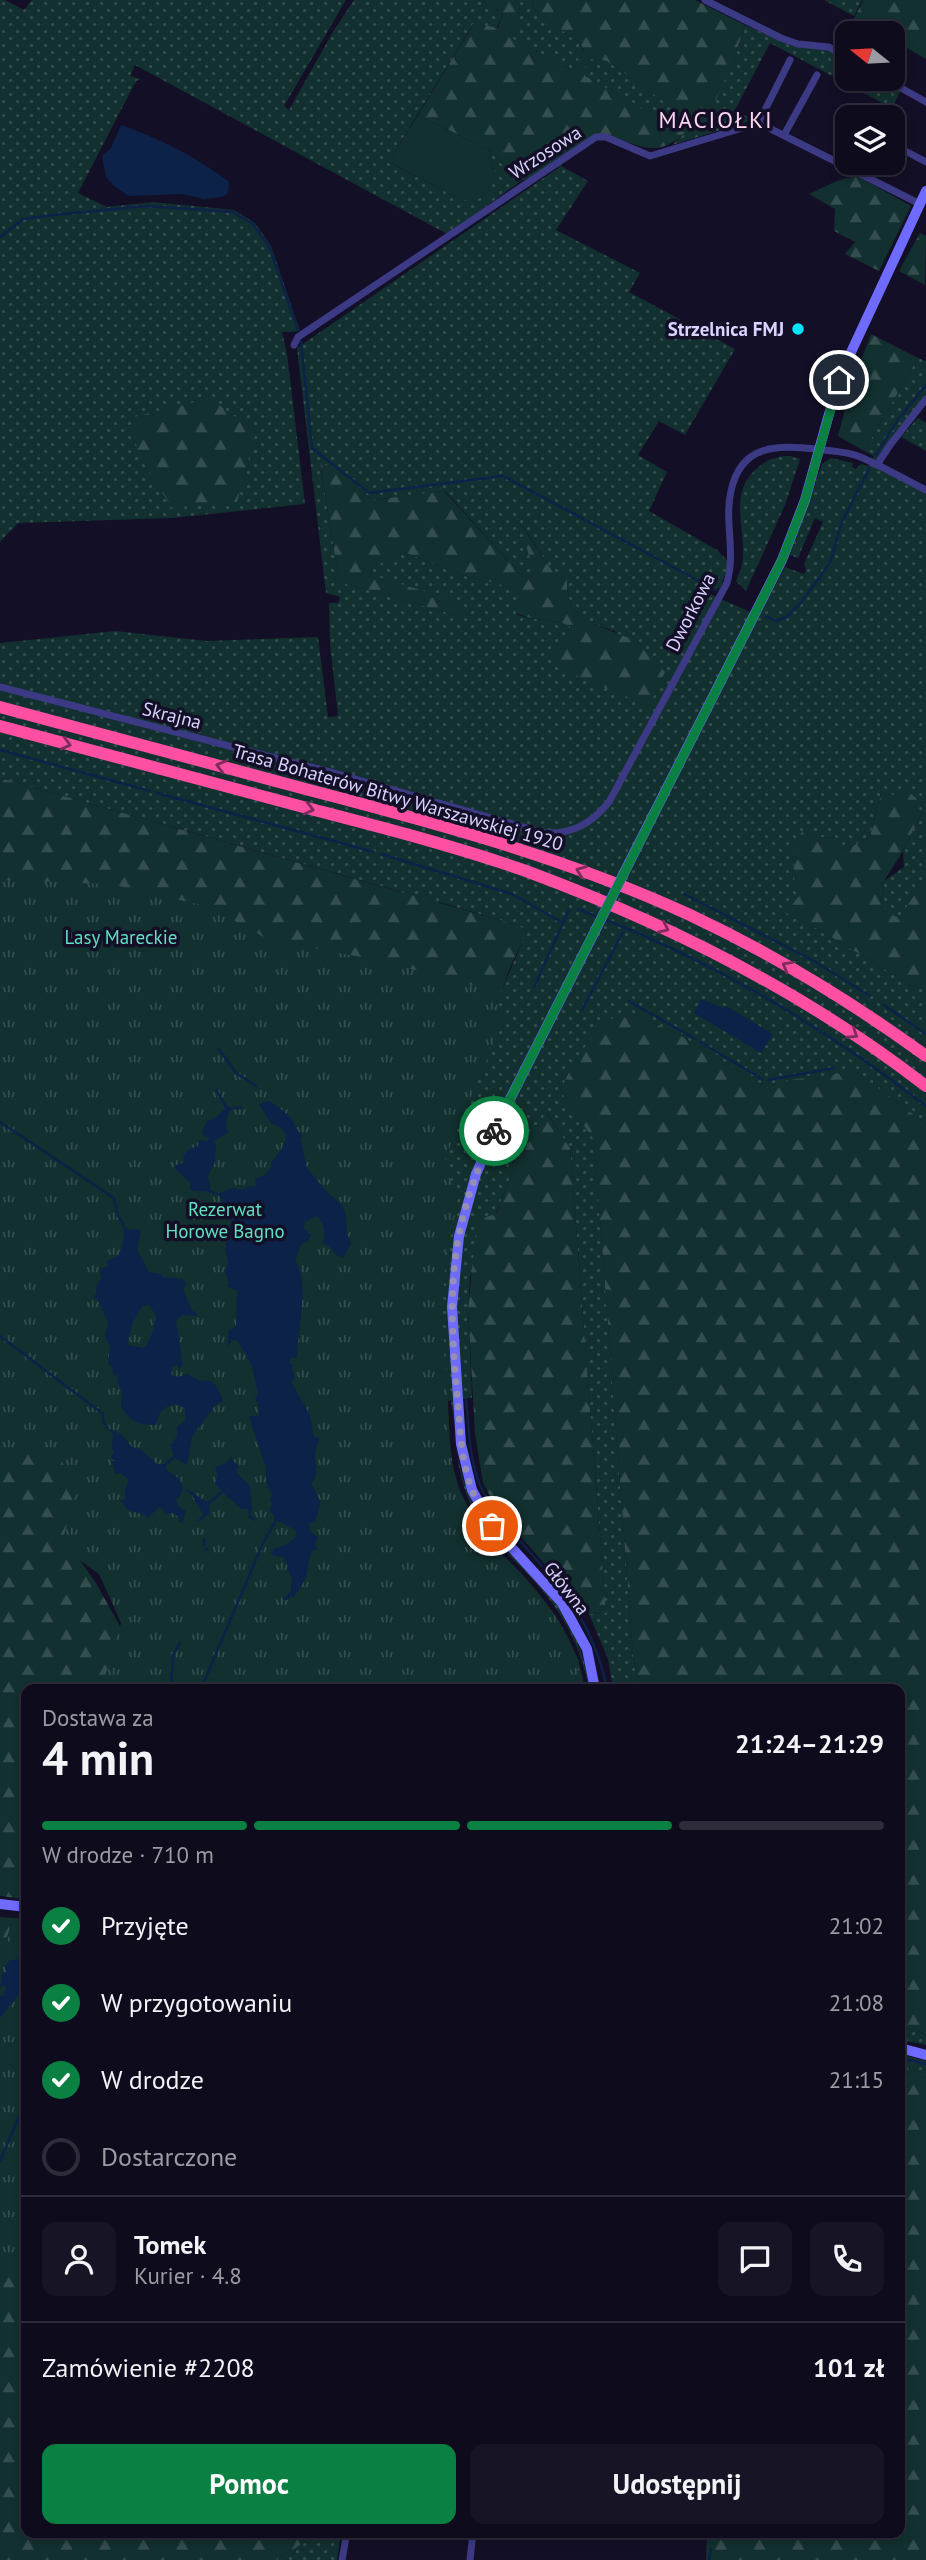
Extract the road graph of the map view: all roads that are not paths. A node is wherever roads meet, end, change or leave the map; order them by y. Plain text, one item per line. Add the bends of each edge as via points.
1 (705, 0) edge
2 (835, 51) edge
3 (790, 60) dead end
4 (817, 75) dead end
5 (905, 90) edge
6 (926, 102) edge
7 (757, 126) junction
8 (784, 135) junction
9 (905, 151) edge
10 (926, 162) edge
11 (926, 191) edge
12 (920, 204) junction
13 (294, 345) dead end
14 (926, 399) edge
15 (819, 450) junction
16 (877, 465) junction
17 (926, 490) edge
18 (0, 687) edge
19 (0, 707) edge
20 (0, 726) edge
21 (578, 828) joint
22 (926, 1056) edge
23 (926, 1086) edge
24 (594, 1684) edge
25 (0, 1904) edge
26 (21, 1906) edge
27 (905, 2048) edge
28 (926, 2053) edge
29 (346, 2538) edge
30 (472, 2538) edge
31 (342, 2560) edge
32 (470, 2560) edge

1 - 2 street via 781,38
3 - 7 street
4 - 8 street
5 - 6 street
7 - 8 street
7 - 13 street, Wrzosowa via 650,156 596,137 298,337
8 - 12 street
9 - 10 street
11 - 12 street
12 - 15 street via 852,348
14 - 16 street
15 - 16 street, Dworkowa
15 - 21 street, Dworkowa via 770,448 739,471 729,504 732,567 727,583 609,802
15 - 24 street, Główna, bridge via 782,560 505,1109 476,1174 459,1236 452,1307 461,1444 472,1490 492,1526 562,1604 587,1649
16 - 17 street, Dworkowa
18 - 21 street, Skrajna via 334,773 544,833
22 -> 19 highway, Trasa Bohaterów Bitwy Warszawskiej 1920 via 846,1000 764,953 691,915 551,860
20 -> 23 highway, Trasa Bohaterów Bitwy Warszawskiej 1920 via 361,822 524,871 640,917 753,973 832,1020
25 - 26 street
27 - 28 street
29 - 31 street
30 - 32 street

